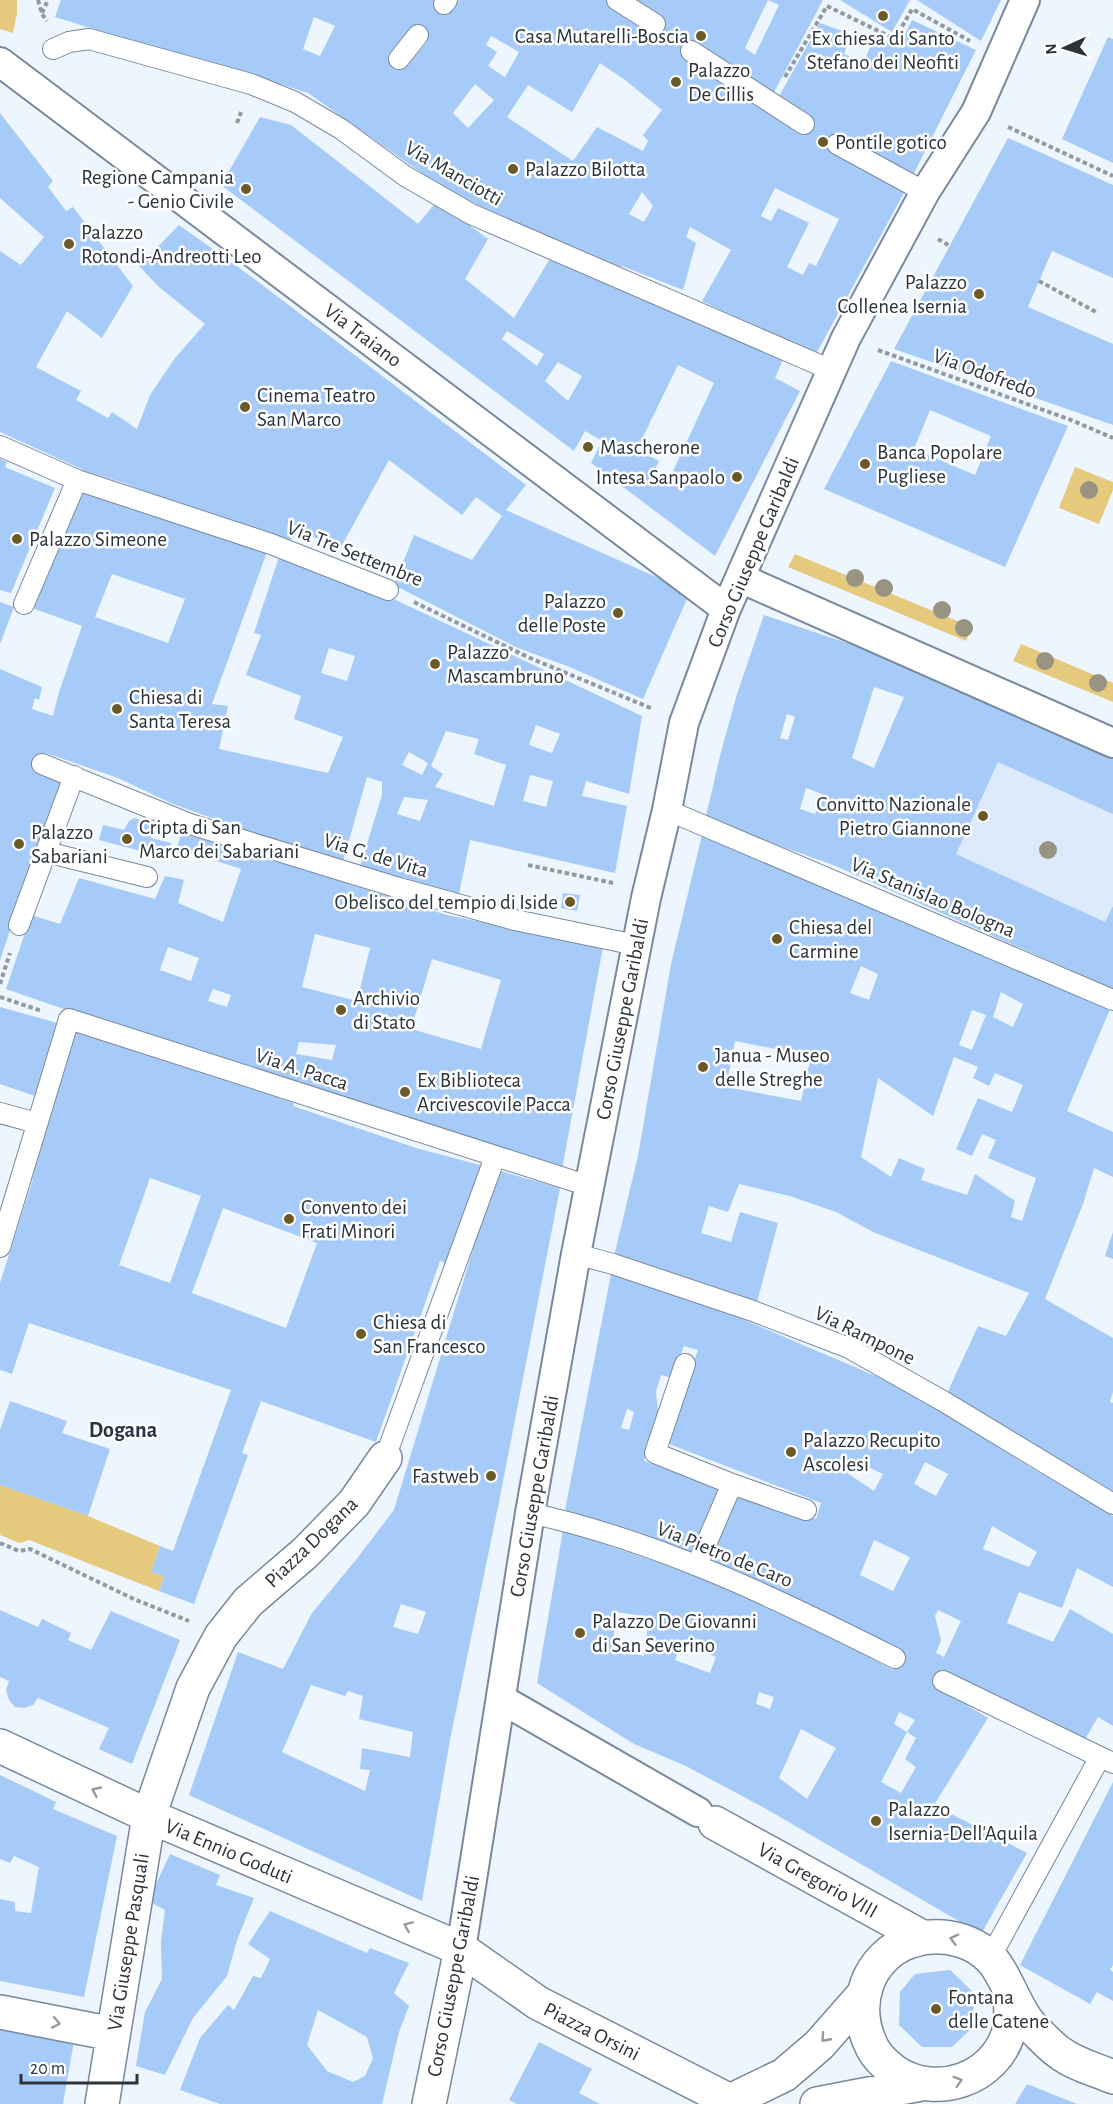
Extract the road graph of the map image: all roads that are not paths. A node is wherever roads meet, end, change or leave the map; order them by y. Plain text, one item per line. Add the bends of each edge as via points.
1 (617, 0) edge
2 (1025, 0) edge
3 (656, 24) dead end
4 (418, 35) dead end
5 (53, 49) dead end
6 (691, 51) dead end
7 (399, 59) dead end
8 (0, 62) edge
9 (804, 124) dead end
10 (837, 144) dead end
11 (925, 192) junction
12 (831, 370) junction
13 (0, 446) edge
14 (77, 480) junction
15 (740, 578) junction
16 (387, 590) road end
17 (24, 604) dead end
18 (726, 609) junction
19 (1113, 743) edge
20 (42, 764) dead end
21 (74, 776) junction
22 (667, 810) junction
23 (46, 852) junction
24 (147, 877) dead end
25 (19, 925) dead end
26 (636, 945) junction
27 (1113, 1000) edge
28 (0, 1113) edge
29 (37, 1123) junction
30 (495, 1157) junction
31 (589, 1186) junction
32 (4, 1222) edge
33 (0, 1247) edge
34 (576, 1254) junction
35 (685, 1364) dead end
36 (385, 1458) joint
37 (732, 1484) junction
38 (1113, 1504) edge
39 (806, 1510) dead end
40 (530, 1513) junction
41 (697, 1565) junction
42 (895, 1658) dead end
43 (944, 1681) dead end
44 (501, 1699) junction
45 (0, 1746) edge
46 (1106, 1760) edge
47 (149, 1816) junction
48 (706, 1818) joint
49 (922, 1937) junction
50 (461, 1949) junction
51 (990, 1958) junction
52 (1009, 1991) junction
53 (864, 1994) junction
54 (0, 2012) edge
55 (113, 2034) junction
56 (1064, 2056) junction
57 (990, 2063) junction
58 (1113, 2077) edge
59 (921, 2084) junction
60 (736, 2103) edge
61 (102, 2104) edge
62 (429, 2104) edge
63 (817, 2104) edge

1 - 3 lane
2 - 11 street, Corso Giuseppe Garibaldi via 976,112
4 - 7 lane
5 - 12 lane, Via Manciotti via 89,39 251,84 295,102 341,129 405,176 471,214
6 - 9 lane
8 - 18 street, Via Traiano
10 - 11 lane
11 - 12 street, Corso Giuseppe Garibaldi
12 - 15 street, Corso Giuseppe Garibaldi
13 - 14 lane, Via Tre Settembre
14 - 16 lane, Via Tre Settembre via 271,544
14 - 17 lane
15 - 18 street, Corso Giuseppe Garibaldi
15 - 19 street
18 - 22 street, Corso Giuseppe Garibaldi via 684,723
20 - 21 lane, Via G. de Vita
21 - 23 lane
21 - 26 lane, Via G. de Vita via 190,824 399,888 515,920
22 - 26 street, Corso Giuseppe Garibaldi
22 - 27 lane, Via Stanislao Bologna
23 - 24 lane
23 - 25 lane
26 - 31 street, Corso Giuseppe Garibaldi
28 - 29 lane
29 - 30 lane, Via A. Pacca via 69,1019
29 - 32 lane
30 - 31 lane, Via A. Pacca
30 - 36 lane, Piazza Dogana
31 - 34 street, Corso Giuseppe Garibaldi
32 - 33 lane
34 - 38 lane, Via Rampone via 753,1311 849,1348
34 - 40 street, Corso Giuseppe Garibaldi
35 - 37 lane via 655,1453
36 - 47 street, Piazza Dogana via 354,1503 305,1553 248,1602 221,1636 193,1688
37 - 39 lane
37 - 41 lane
40 - 41 lane, Via Pietro de Caro via 579,1525
40 - 44 street, Corso Giuseppe Garibaldi
41 - 42 lane, Via Pietro de Caro via 790,1605
43 - 46 lane
44 - 48 street, Via Gregorio VIII
44 - 50 street, Corso Giuseppe Garibaldi
47 -> 45 street, Via Ennio Goduti
46 - 51 lane
50 -> 47 street, Via Ennio Goduti
47 - 55 street, Via Giuseppe Pasquali
48 - 49 street, Via Gregorio VIII
51 -> 49 street, Piazza Orsini via 957,1938
49 - 53 street, Piazza Orsini via 889,1952 873,1971
50 - 60 street, Piazza Orsini via 538,2003
50 - 62 street, Corso Giuseppe Garibaldi
51 - 52 street, Piazza Orsini
52 - 56 street, Piazza Orsini via 1033,2029
52 - 57 street, Piazza Orsini via 1009,2031
53 - 59 street, Piazza Orsini via 865,2033 875,2053 888,2067
53 -> 60 street, Piazza Orsini via 819,2045 784,2075
54 -> 55 street
55 - 61 street, Via Giuseppe Pasquali
56 - 57 street, Piazza Orsini via 1025,2054
56 - 58 street, Piazza Orsini
59 -> 57 street, Piazza Orsini via 960,2082
59 - 63 street, Piazza Orsini

